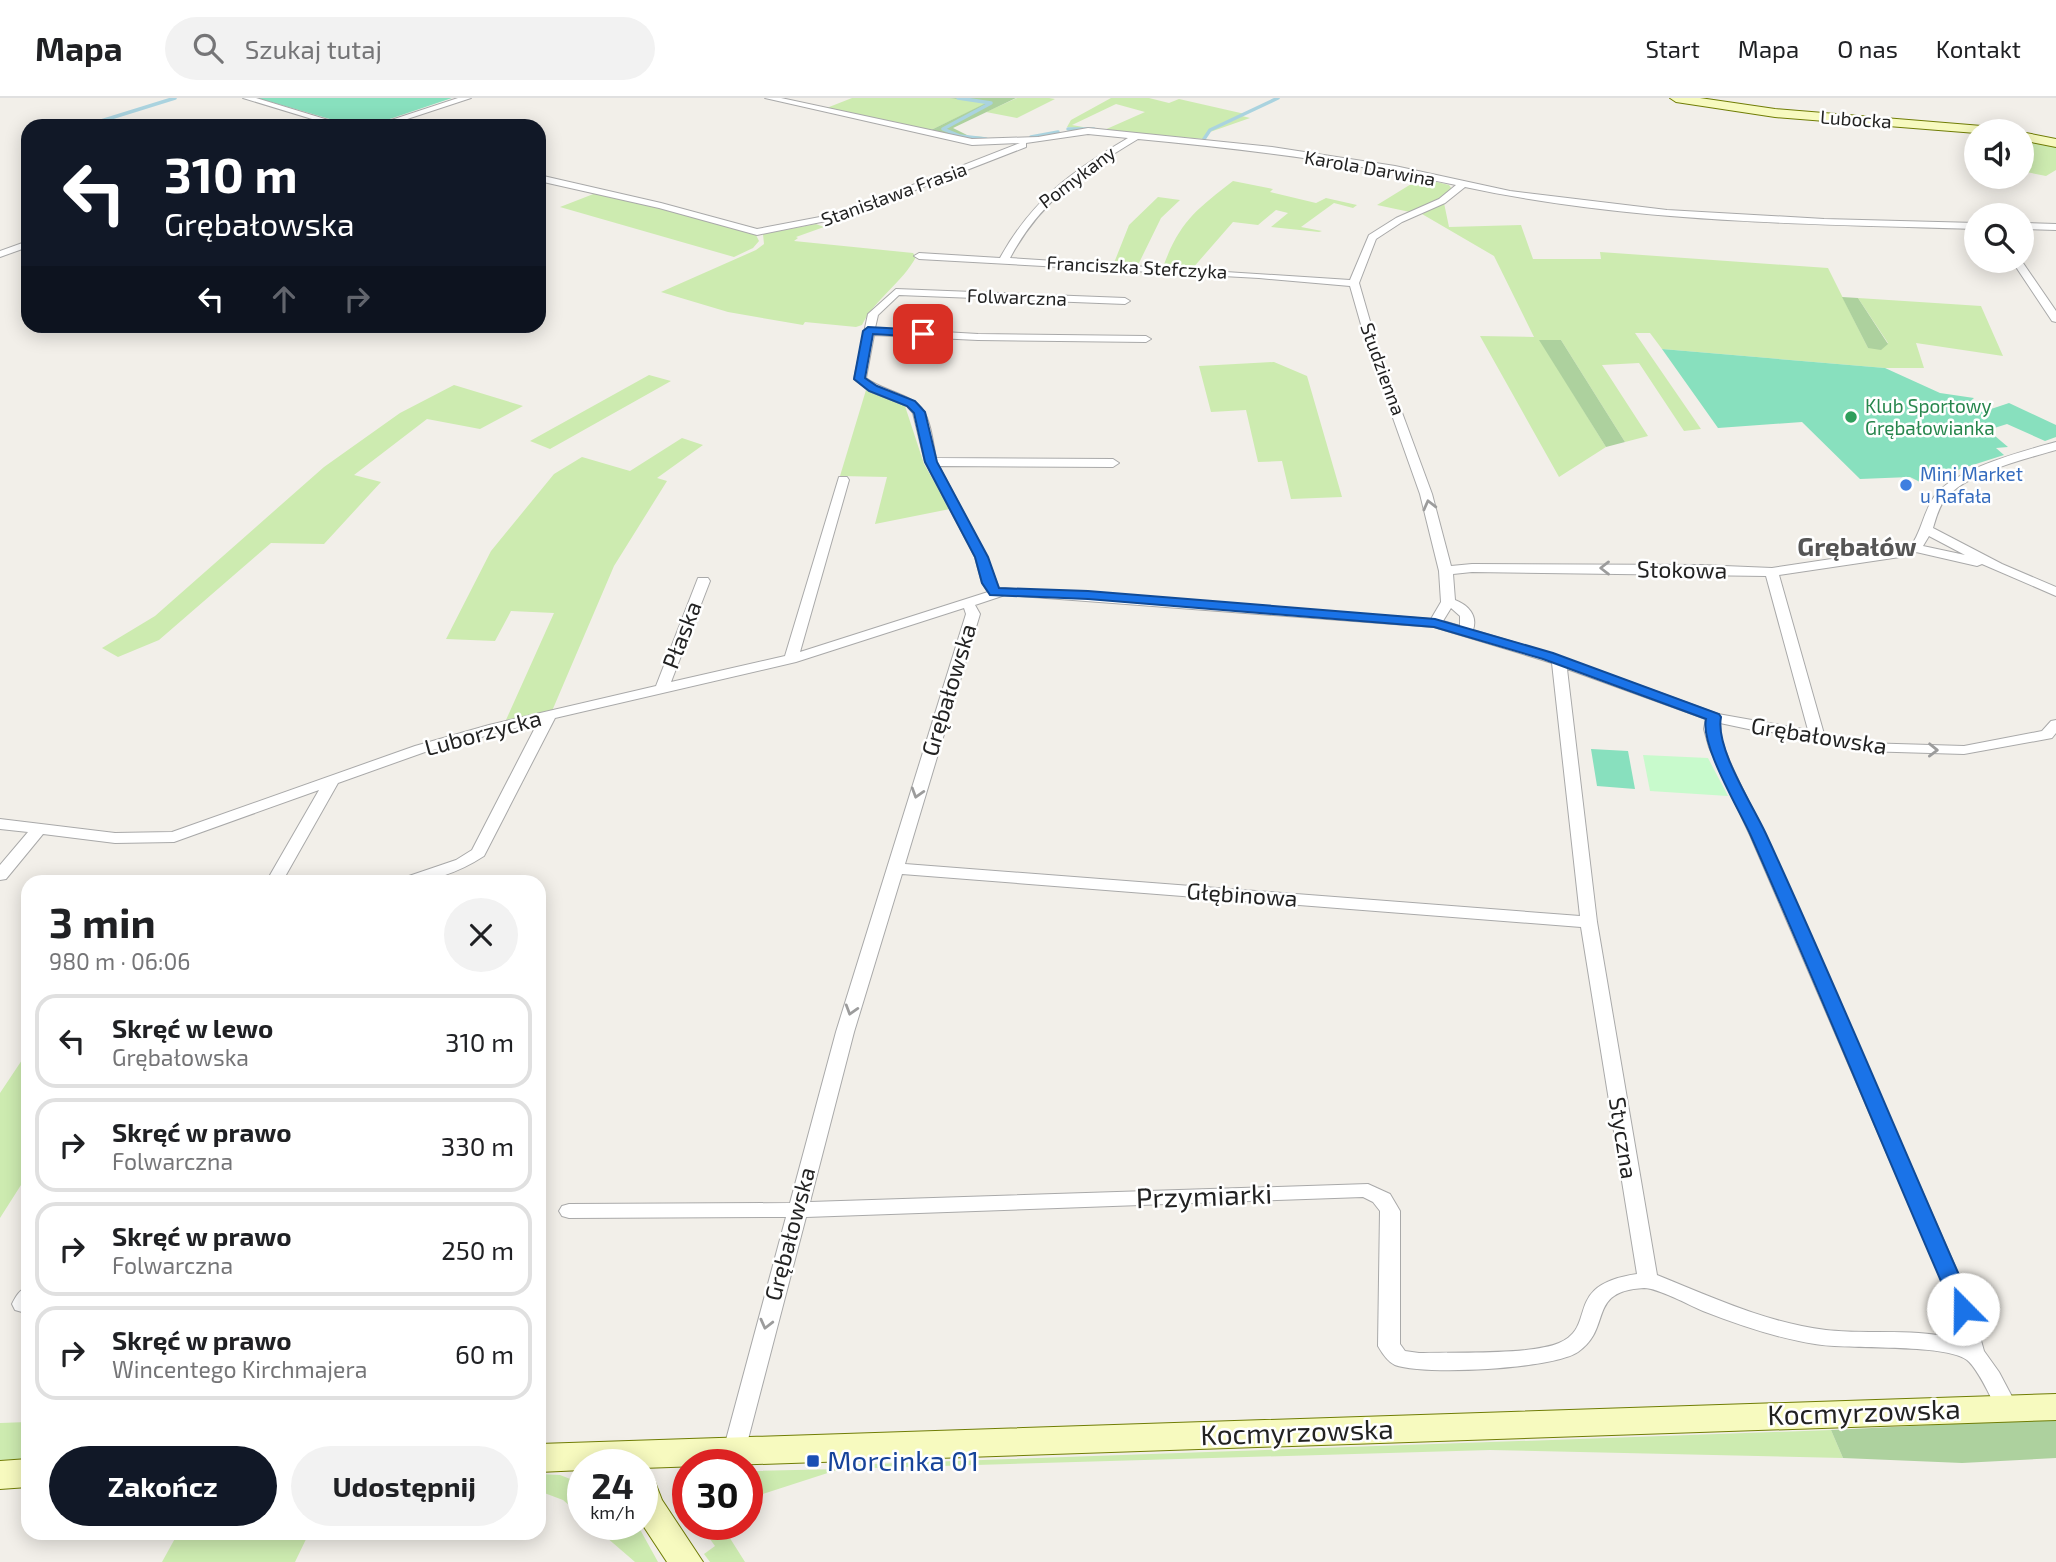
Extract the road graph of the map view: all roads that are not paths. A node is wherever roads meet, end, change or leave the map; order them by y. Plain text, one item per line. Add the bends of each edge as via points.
1 (247, 98) edge
2 (467, 98) edge
3 (769, 98) edge
4 (1676, 98) edge
5 (320, 119) edge
6 (400, 119) edge
7 (1964, 129) edge
8 (1135, 137) junction
9 (2034, 139) edge
10 (1027, 141) junction
11 (2056, 143) edge
12 (546, 180) edge
13 (1461, 186) junction
14 (1964, 226) edge
15 (2034, 226) edge
16 (2056, 226) edge
17 (21, 246) edge
18 (0, 254) edge
19 (919, 256) dead end
20 (1004, 260) junction
21 (2025, 273) edge
22 (1354, 283) junction
23 (1125, 301) dead end
24 (2056, 319) edge
25 (868, 331) junction
26 (1146, 339) dead end
27 (2056, 446) edge
28 (931, 462) junction
29 (1113, 463) dead end
30 (843, 480) dead end
31 (1925, 529) junction
32 (1915, 548) junction
33 (1985, 561) junction
34 (1446, 571) junction
35 (1772, 572) junction
36 (703, 581) dead end
37 (995, 592) junction
38 (2056, 592) edge
39 (967, 601) junction
40 (1448, 602) junction
41 (1435, 623) junction
42 (1466, 630) junction
43 (791, 659) junction
44 (1559, 660) junction
45 (662, 688) junction
46 (549, 715) junction
47 (1714, 717) junction
48 (2056, 724) edge
49 (1817, 736) junction
50 (331, 783) junction
51 (0, 824) edge
52 (39, 829) junction
53 (894, 868) junction
54 (0, 875) edge
55 (278, 875) edge
56 (423, 875) edge
57 (1589, 922) junction
58 (795, 1210) junction
59 (569, 1212) dead end
60 (1648, 1280) junction
61 (1974, 1354) junction
62 (2056, 1407) edge
63 (2007, 1408) junction
64 (735, 1449) edge
65 (763, 1450) edge
66 (546, 1458) edge
67 (567, 1459) edge
68 (21, 1474) edge
69 (0, 1475) edge
70 (658, 1521) edge
71 (686, 1562) edge

1 - 5 street
2 - 6 street
3 - 10 street, Karola Darwina via 972,142
4 - 7 main road, Lubocka via 1775,113
8 - 10 street, Karola Darwina via 1077,131
8 - 13 street, Karola Darwina via 1272,150 1395,169
8 - 20 street, Pomykany via 1046,198 1024,223
9 - 11 main road
10 - 12 street, Stanisława Frasia via 843,215 757,232
13 - 14 street, Karola Darwina via 1667,213
13 - 22 street via 1442,201 1372,237
15 - 16 street
17 - 18 street
19 - 20 street, Franciszka Stefczyka
20 - 22 street, Franciszka Stefczyka
21 - 24 street
34 -> 22 street, Studzienna via 1426,494
23 - 25 street, Folwarczna via 896,292 875,310
25 - 26 street
25 - 28 street, Folwarczna via 860,379 917,408
27 - 31 street via 1957,483 1943,493
28 - 29 street
28 - 37 street, Folwarczna
30 - 43 street
31 - 32 street
31 - 33 street
32 - 33 street
32 - 35 street, Stokowa
33 - 38 street
35 -> 34 street, Stokowa
34 - 40 street, Studzienna
35 - 49 street
36 - 45 street, Płaska
37 - 39 street, Grębałowska
37 - 41 street, Grębałowska via 1088,595
39 - 43 street, Luborzycka
39 -> 53 street, Grębałowska via 972,614
40 - 41 street
40 - 42 street via 1468,616
41 - 42 street, Grębałowska
42 - 44 street, Grębałowska
43 - 45 street, Luborzycka
44 - 47 street, Grębałowska
44 - 57 street, Styczna
45 - 46 street, Luborzycka
46 - 50 street, Luborzycka via 420,749
46 - 56 street via 478,853
47 - 49 street, Grębałowska
47 - 61 street via 1711,729 1716,747 1959,1298
49 -> 48 street, Grębałowska via 1863,747 1964,750 2047,735
50 - 52 street, Luborzycka via 174,837 115,838
50 - 55 street
51 - 52 street, Luborzycka
52 - 54 street
53 - 57 street, Głębinowa
53 -> 58 street, Grębałowska
57 - 60 street, Styczna
58 - 59 street, Przymiarki
58 - 60 street, Przymiarki via 1376,1193 1386,1200 1390,1211 1389,1346 1399,1358 1419,1362 1568,1349 1588,1330 1592,1304 1603,1289 1619,1282
58 -> 64 street, Grębałowska
60 - 61 street via 1745,1318 1824,1338 1940,1343
61 - 63 street
62 - 63 main road, Kocmyrzowska
63 - 65 main road, Kocmyrzowska
66 - 67 main road, Kocmyrzowska
68 - 69 main road
70 - 71 main road

